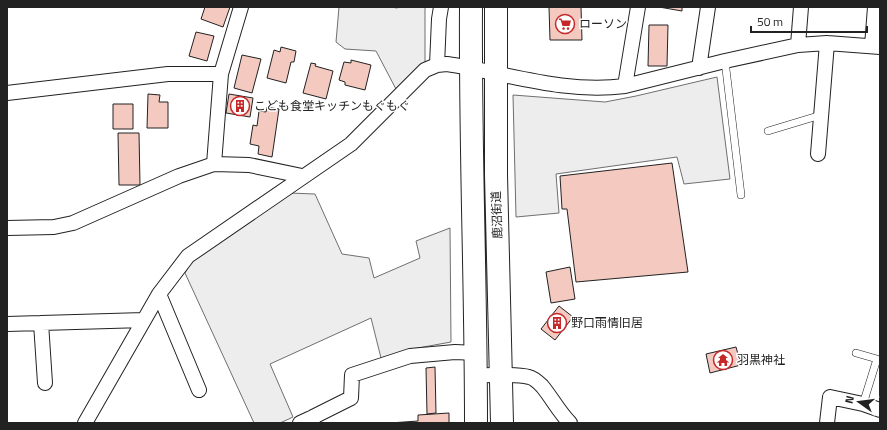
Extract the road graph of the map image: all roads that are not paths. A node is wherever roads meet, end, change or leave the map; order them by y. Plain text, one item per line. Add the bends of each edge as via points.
1 (241, 7) edge
2 (441, 7) edge
3 (471, 7) edge
4 (496, 7) edge
5 (638, 7) edge
6 (708, 7) edge
7 (801, 7) edge
8 (875, 7) edge
9 (827, 43) junction
10 (798, 45) junction
11 (876, 47) edge
12 (726, 61) junction
13 (437, 65) junction
14 (470, 68) junction
15 (699, 68) junction
16 (221, 74) junction
17 (495, 74) junction
18 (625, 86) junction
19 (7, 93) edge
20 (821, 115) junction
21 (768, 131) dead end
22 (818, 154) dead end
23 (214, 164) junction
24 (302, 176) junction
25 (741, 195) dead end
26 (7, 228) edge
27 (159, 294) junction
28 (144, 320) junction
29 (41, 323) junction
30 (7, 324) edge
31 (476, 353) junction
32 (856, 353) dead end
33 (476, 376) junction
34 (501, 376) junction
35 (45, 383) dead end
36 (199, 390) dead end
37 (863, 404) junction
38 (880, 410) edge
39 (308, 421) edge
40 (84, 423) edge
41 (476, 423) edge
42 (502, 423) edge
43 (570, 423) edge
44 (827, 423) edge

1 - 16 street
2 - 13 street
3 - 14 main road, 鹿沼街道
4 - 17 main road, 鹿沼街道
5 - 18 street
6 - 15 street
7 - 10 street
8 - 11 street
9 - 10 street
9 - 11 street
9 - 20 street
10 - 12 street
12 - 15 street
12 - 25 lane
13 - 14 street
13 - 24 street via 426,70 351,144
14 - 17 street
14 - 31 main road, 鹿沼街道
15 - 18 street
16 - 19 street via 168,74
16 - 23 street
17 - 18 street via 573,87
17 - 34 main road, 鹿沼街道
20 - 21 lane
20 - 22 street
23 - 24 street via 249,165
23 - 26 street via 179,176 73,223 54,227
24 - 27 street via 188,256
27 - 28 street
27 - 36 street
28 - 29 street
28 - 40 street
29 - 30 street
29 - 35 street
31 - 33 main road, 鹿沼街道
31 - 39 street via 410,356 352,376 351,398
32 - 37 lane via 877,359
33 - 34 street
33 - 41 main road, 鹿沼街道
34 - 42 main road, 鹿沼街道
34 - 43 street via 529,377 535,380
37 - 38 street
37 - 44 street via 830,397

